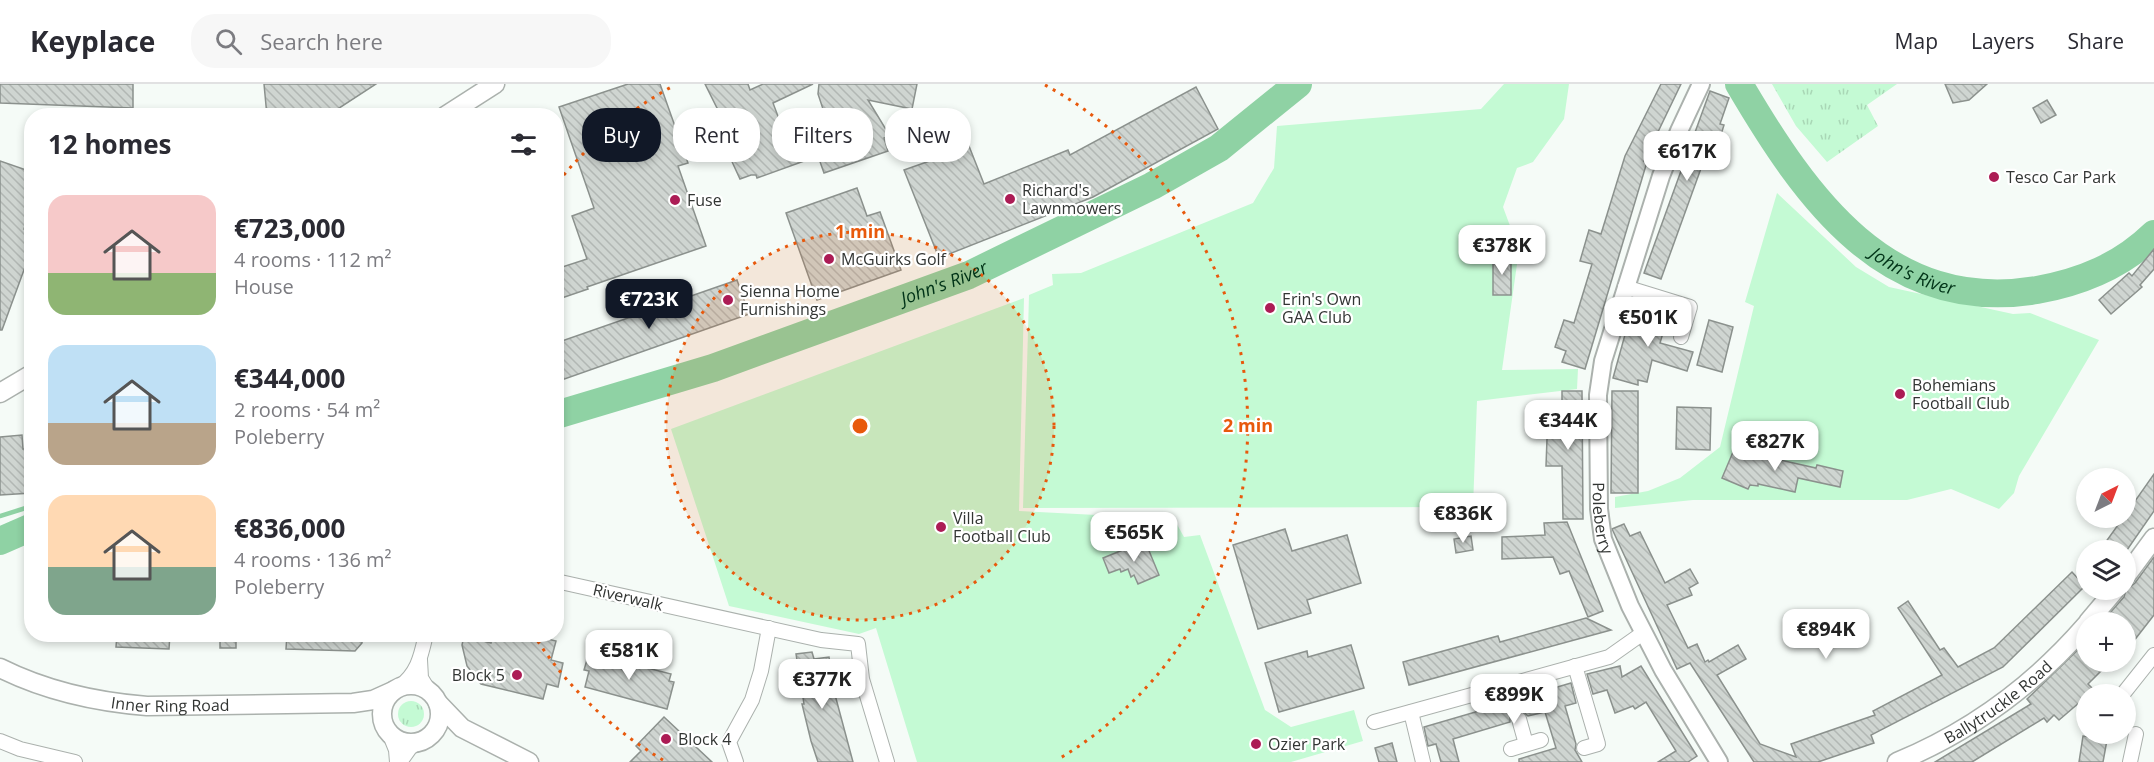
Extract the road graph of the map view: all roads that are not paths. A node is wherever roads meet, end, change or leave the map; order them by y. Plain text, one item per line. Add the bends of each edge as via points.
1 (495, 84) edge
2 (1701, 84) edge
3 (458, 108) edge
4 (1625, 287) junction
5 (1681, 337) dead end
6 (24, 379) edge
7 (0, 393) edge
8 (2154, 538) edge
9 (2136, 562) edge
10 (564, 583) edge
11 (2107, 600) edge
12 (2097, 612) edge
13 (769, 628) junction
14 (1642, 633) junction
15 (2076, 636) edge
16 (424, 642) edge
17 (2154, 655) edge
18 (420, 658) junction
19 (1575, 666) junction
20 (0, 668) edge
21 (2131, 684) edge
22 (396, 689) junction
23 (433, 697) junction
24 (346, 704) junction
25 (1411, 712) junction
26 (1519, 719) tunnel mouth
27 (1374, 722) dead end
28 (388, 731) junction
29 (476, 736) junction
30 (1542, 740) dead end
31 (0, 741) edge
32 (422, 741) junction
33 (1526, 744) junction
34 (2134, 744) edge
35 (1584, 748) dead end
36 (1511, 749) dead end
37 (75, 762) edge
38 (398, 762) edge
39 (529, 762) edge
40 (736, 762) edge
41 (887, 762) edge
42 (1423, 762) edge
43 (1719, 762) edge
44 (1896, 762) edge
45 (2130, 762) edge

1 - 3 main road
2 - 4 street, Poleberry via 1661,176
4 - 5 street via 1690,307
4 - 14 street, Poleberry via 1599,384 1599,509 1606,548
6 - 7 main road
8 - 9 main road
10 - 13 street, Riverwalk
11 - 12 main road, Ballytruckle Road
13 - 40 street via 752,700 729,742
13 - 41 street, Riverwalk via 858,644 862,679
14 - 19 street via 1609,657
14 - 43 street, Poleberry
15 - 44 main road, Ballytruckle Road via 2008,700 1954,736
16 - 18 street
17 - 21 street
18 - 22 street via 412,675
18 - 23 street via 421,678
19 - 25 street via 1511,691
19 - 35 street via 1598,744
20 - 24 main road, Inner Ring Road via 40,685 119,704
22 - 23 main road via 415,685
22 - 24 main road, Inner Ring Road via 373,700
22 - 28 main road via 387,697 382,712
23 - 29 main road via 454,721
23 - 32 main road via 440,710 438,723
24 - 28 main road, Inner Ring Road via 371,714
25 - 27 street
25 - 42 street
26 - 33 street
28 - 32 main road via 404,742
28 - 38 street
29 - 32 main road via 452,733
29 - 39 main road
30 - 33 street
31 - 37 street
32 - 38 street
33 - 36 street
34 - 45 street

